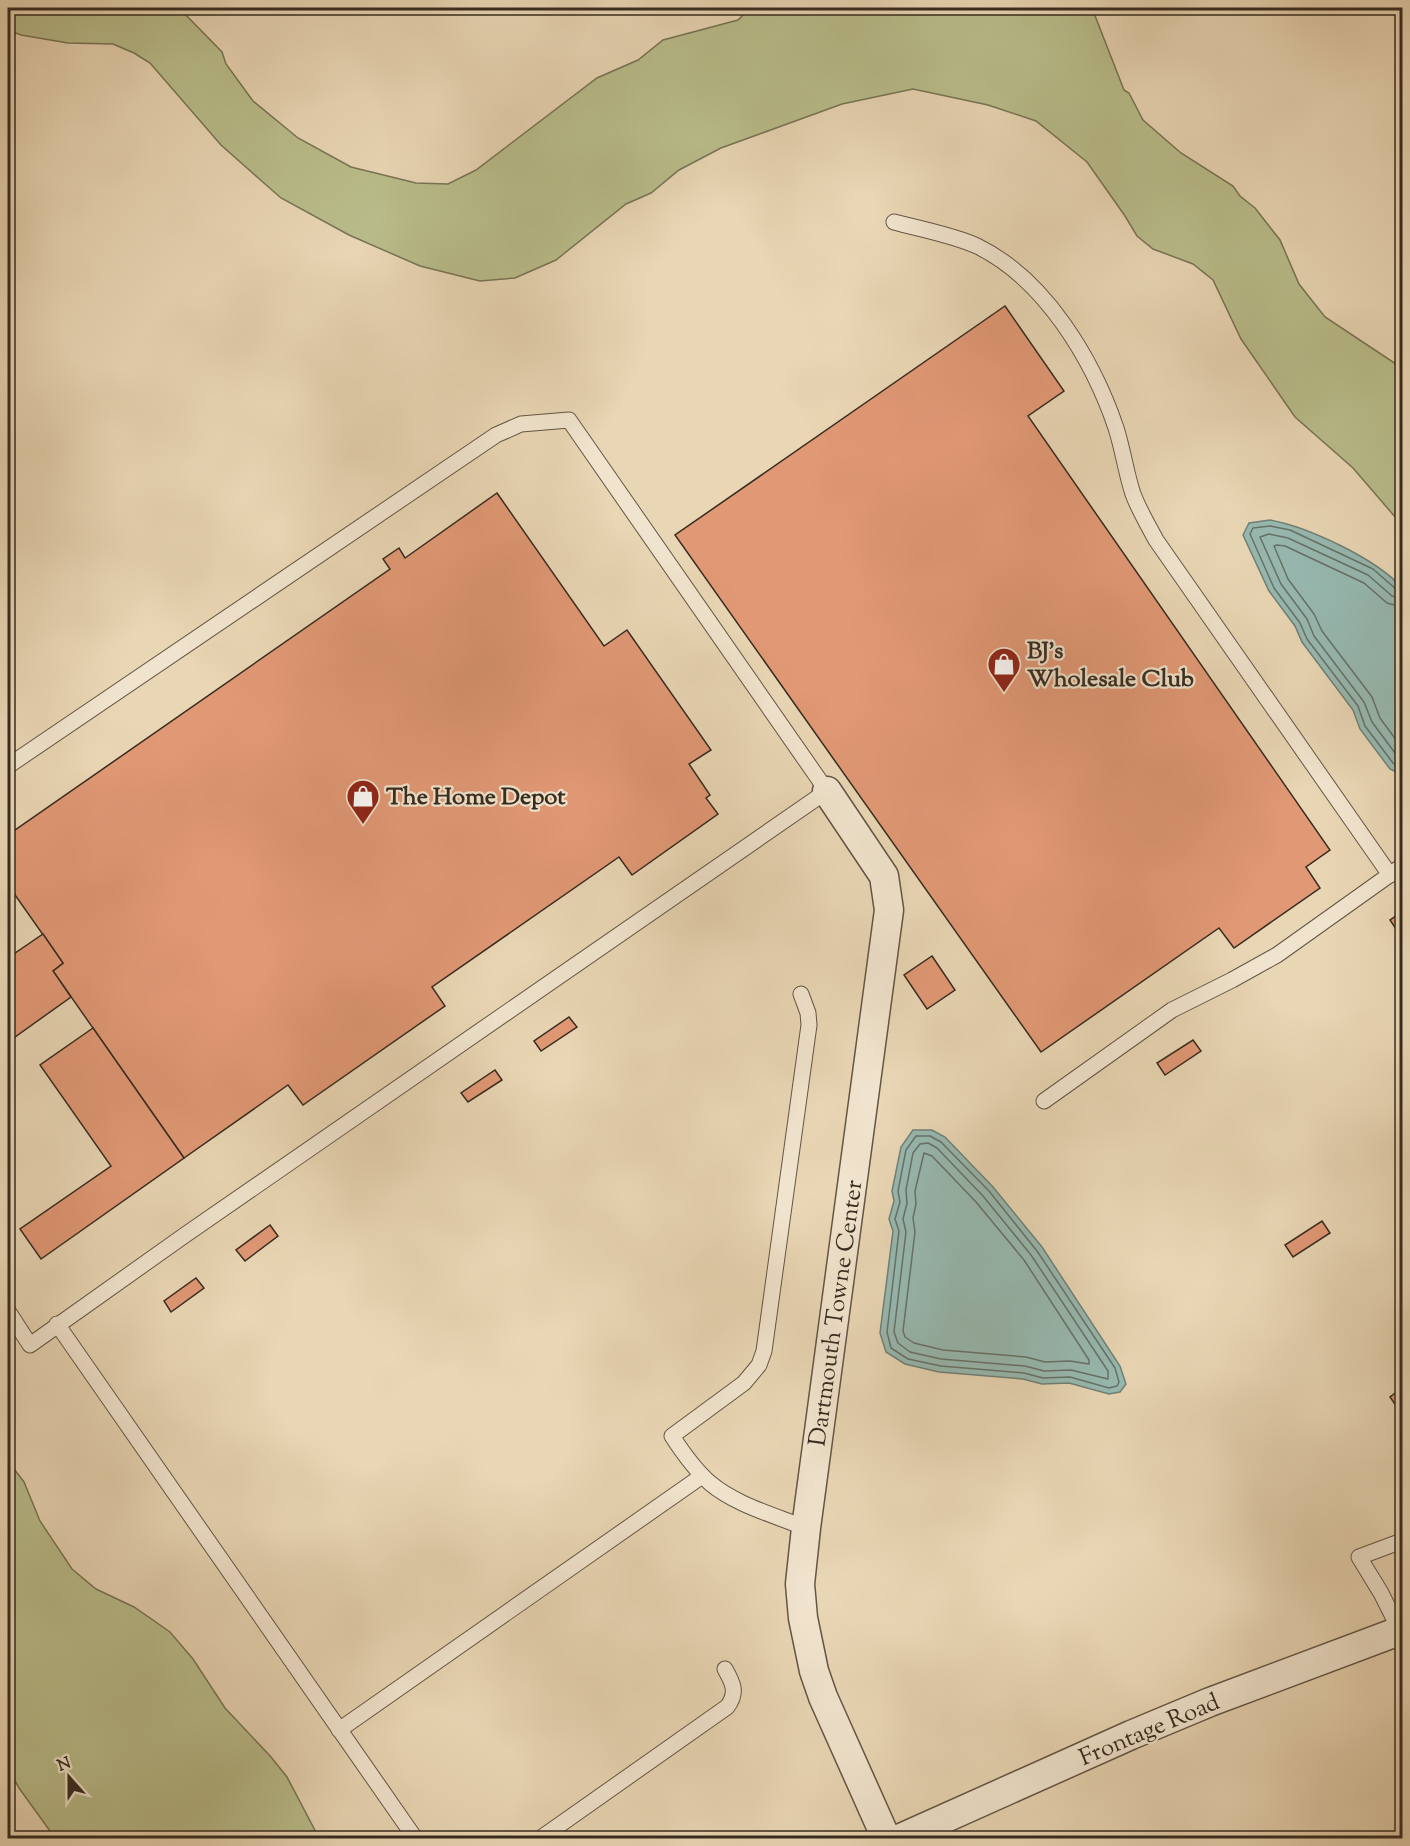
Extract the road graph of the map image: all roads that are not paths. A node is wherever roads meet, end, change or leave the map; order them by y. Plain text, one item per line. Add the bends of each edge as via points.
1 (894, 222) dead end
2 (8, 766) edge
3 (827, 791) junction
4 (1396, 871) edge
5 (801, 994) dead end
6 (1044, 1101) dead end
7 (8, 1311) edge
8 (57, 1324) junction
9 (702, 1476) junction
10 (806, 1528) junction
11 (1402, 1541) edge
12 (1401, 1630) edge
13 (725, 1669) dead end
14 (339, 1730) junction
15 (415, 1839) edge
16 (541, 1839) edge
17 (886, 1839) edge
18 (901, 1839) edge

1 - 4 lane via 977,246 1026,280 1045,300 1089,364 1103,393 1133,495 1156,540
2 - 3 lane via 496,435 521,424 569,420
3 - 8 lane
3 - 10 street, Dartmouth Towne Center via 884,876 889,910
4 - 6 lane via 1277,955 1172,1010
5 - 9 lane via 809,1025 764,1351 759,1365 744,1383 672,1436
7 - 8 lane via 30,1345
8 - 14 lane
9 - 10 lane via 734,1498
9 - 14 lane
10 - 17 street, Dartmouth Towne Center via 800,1584 814,1671
11 - 12 lane via 1359,1557
12 - 18 street, Frontage Road via 1200,1706
13 - 16 lane via 734,1686 727,1707
14 - 15 lane

